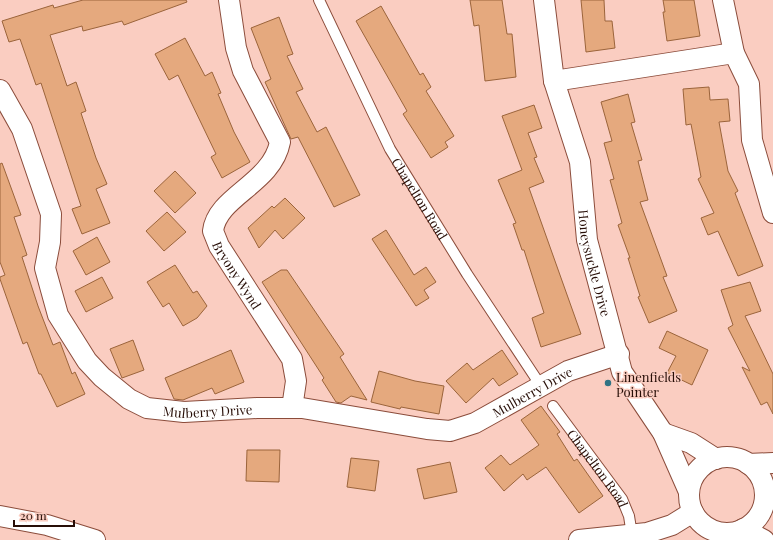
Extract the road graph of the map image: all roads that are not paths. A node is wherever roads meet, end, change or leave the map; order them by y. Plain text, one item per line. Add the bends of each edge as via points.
1 (229, 0) edge
2 (319, 0) edge
3 (544, 0) edge
4 (723, 0) edge
5 (734, 53) junction
6 (554, 81) junction
7 (0, 90) edge
8 (773, 212) edge
9 (619, 354) junction
10 (541, 386) junction
11 (553, 406) dead end
12 (292, 408) junction
13 (663, 433) junction
14 (716, 458) junction
15 (773, 463) edge
16 (748, 464) junction
17 (769, 488) edge
18 (689, 492) junction
19 (693, 512) junction
20 (0, 516) edge
21 (743, 529) junction
22 (632, 535) junction
23 (719, 536) edge
24 (95, 540) edge
25 (579, 540) edge
26 (764, 540) edge

1 - 12 street, Bryony Wynd via 236,48 243,71 280,142 267,170 221,211 213,231 219,246 292,359 296,381
2 - 10 lane, Chapelton Road via 390,149 467,274
3 - 6 street, Honeysuckle Drive
4 - 5 street
5 - 6 street
5 - 8 street via 748,84 752,140
6 - 9 street, Honeysuckle Drive via 580,162 587,240
7 - 12 street, Mulberry Drive via 22,129 51,214 50,242 44,268 58,315 87,361 102,378 129,400 147,408 184,412
9 - 10 street, Mulberry Drive via 568,371
9 - 13 street, Honeysuckle Drive via 622,372
10 - 12 street, Mulberry Drive via 475,423 450,431
11 - 22 lane, Chapelton Road via 622,499 629,516
13 - 14 street via 691,443
13 - 18 street, Honeysuckle Drive
14 - 16 street via 738,459
14 - 18 street via 697,471 691,481
15 - 16 street
16 - 17 street
17 - 21 street via 760,513
18 - 19 street
19 - 22 street via 672,525
19 - 23 street via 700,522
20 - 24 street via 47,525
21 - 23 street
21 - 26 street
22 - 25 street

